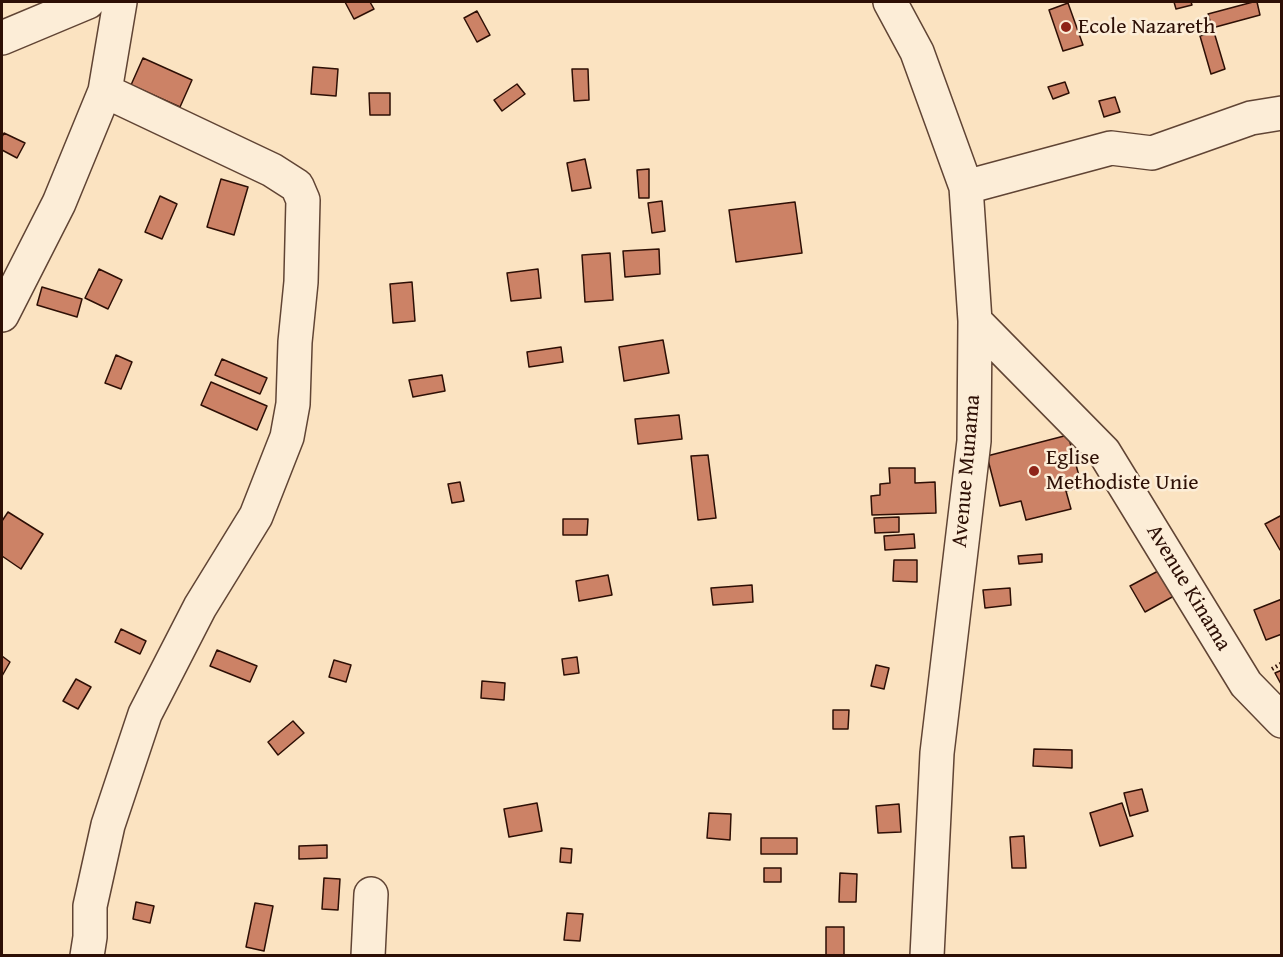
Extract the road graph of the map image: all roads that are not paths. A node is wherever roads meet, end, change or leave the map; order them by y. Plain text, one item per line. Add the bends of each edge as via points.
1 (88, 2) edge
2 (120, 2) edge
3 (890, 2) edge
4 (2, 38) edge
5 (105, 91) junction
6 (1281, 113) edge
7 (966, 187) junction
8 (2, 315) edge
9 (975, 321) junction
10 (1281, 721) edge
11 (371, 894) dead end
12 (87, 956) edge
13 (368, 956) edge
14 (927, 956) edge

1 - 4 street
2 - 5 street
3 - 7 street, Avenue Munama via 917,52
5 - 8 street via 59,202
5 - 12 street via 272,170 297,186 303,200 293,404 287,437 256,516 200,607 145,714 108,825 90,906
6 - 7 street via 1251,118 1152,153 1111,148
7 - 9 street, Avenue Munama
9 - 10 street, Avenue Kinama via 1104,452 1246,684
9 - 14 street, Avenue Munama via 974,441 938,753
11 - 13 street

